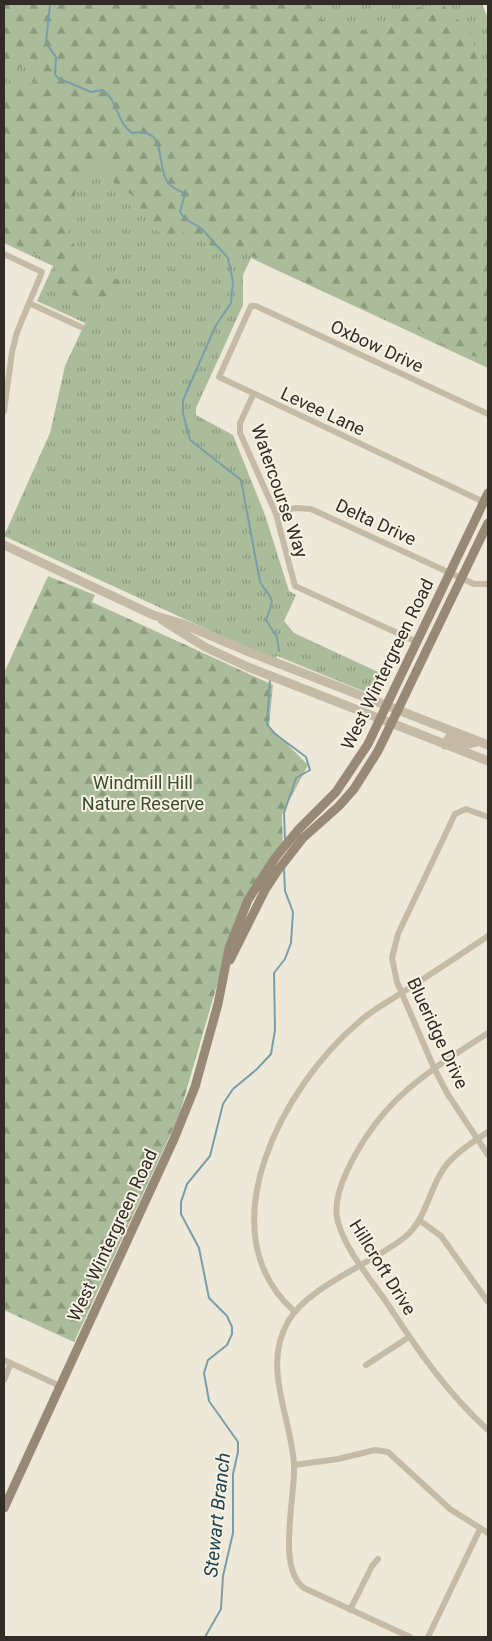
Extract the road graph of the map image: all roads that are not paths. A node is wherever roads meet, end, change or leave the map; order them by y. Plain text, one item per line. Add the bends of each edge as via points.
1 (4, 254) edge
2 (29, 303) junction
3 (254, 306) joint
4 (81, 327) dead end
5 (253, 394) junction
6 (4, 411) edge
7 (488, 414) edge
8 (488, 493) edge
9 (486, 503) edge
10 (276, 514) junction
11 (488, 523) edge
12 (4, 545) edge
13 (450, 573) junction
14 (462, 578) junction
15 (488, 584) edge
16 (153, 614) junction
17 (417, 642) junction
18 (254, 654) junction
19 (248, 667) junction
20 (387, 705) junction
21 (399, 710) junction
22 (380, 719) junction
23 (392, 724) junction
24 (478, 741) junction
25 (445, 745) junction
26 (488, 746) edge
27 (488, 761) edge
28 (488, 817) edge
29 (302, 833) junction
30 (488, 936) edge
31 (227, 967) junction
32 (401, 994) junction
33 (488, 1033) edge
34 (434, 1068) junction
35 (488, 1132) edge
36 (478, 1139) junction
37 (488, 1155) edge
38 (419, 1220) junction
39 (362, 1265) junction
40 (488, 1302) edge
41 (295, 1312) junction
42 (409, 1336) junction
43 (4, 1360) edge
44 (11, 1363) junction
45 (366, 1365) dead end
46 (4, 1380) edge
47 (60, 1386) junction
48 (488, 1430) edge
49 (294, 1465) junction
50 (4, 1508) edge
51 (480, 1529) junction
52 (488, 1533) edge
53 (378, 1559) dead end
54 (350, 1610) junction
55 (410, 1637) edge
56 (428, 1637) edge

1 - 2 street via 42,272
2 - 4 street
2 - 6 street via 12,352
3 - 5 street, Levee Lane via 250,306 219,377
3 - 7 street, Oxbow Drive
5 - 9 street, Levee Lane
5 - 10 street, Watercourse Way via 240,423 240,433
8 - 9 main road, West Wintergreen Road
9 - 13 main road, West Wintergreen Road
10 - 13 street, Delta Drive via 294,508 311,509
10 - 17 street, Watercourse Way via 296,586
11 - 14 main road, West Wintergreen Road
12 - 16 street
13 - 14 street, Delta Drive
13 - 17 main road, West Wintergreen Road
14 - 15 street, Delta Drive via 474,584
14 - 21 main road, West Wintergreen Road
16 - 18 street
16 - 19 street via 188,638
17 - 20 main road, West Wintergreen Road
18 - 19 street
18 - 20 street
19 - 22 street
20 - 21 street
20 - 22 main road, West Wintergreen Road
21 - 23 main road, West Wintergreen Road
21 - 24 street
22 - 23 street
22 - 29 main road, West Wintergreen Road via 347,776
23 - 25 street
23 - 29 main road, West Wintergreen Road via 354,789 339,806
24 - 25 street via 465,745 449,738
24 - 26 street
25 - 27 street
28 - 32 street, Blueridge Drive via 466,809 455,814 450,821 394,948 394,970
29 - 31 main road, West Wintergreen Road via 265,890
29 - 31 main road, West Wintergreen Road via 271,864 248,900 229,948
30 - 32 street
31 - 47 main road, West Wintergreen Road via 195,1087
32 - 34 street, Blueridge Drive
32 - 41 street via 359,1021 329,1051 288,1109 263,1164 255,1206 258,1247 273,1287
33 - 34 street, Hillcroft Drive
34 - 36 street, Blueridge Drive
34 - 39 street, Hillcroft Drive via 415,1081 384,1111 364,1138 342,1182 336,1207 337,1220 345,1241
35 - 36 street
36 - 37 street, Blueridge Drive
36 - 38 street via 444,1168
38 - 39 street via 407,1236
38 - 40 street via 441,1236
39 - 41 street via 306,1299
39 - 42 street, Hillcroft Drive
41 - 49 street via 281,1336 277,1361 279,1390
42 - 45 street
42 - 48 street, Hillcroft Drive via 436,1375
43 - 44 street
44 - 46 street
44 - 47 street
47 - 50 main road, West Wintergreen Road
49 - 51 street via 375,1450 388,1452 450,1508
49 - 54 street via 292,1572 304,1588
51 - 52 street
51 - 56 street
53 - 54 street
54 - 55 street

